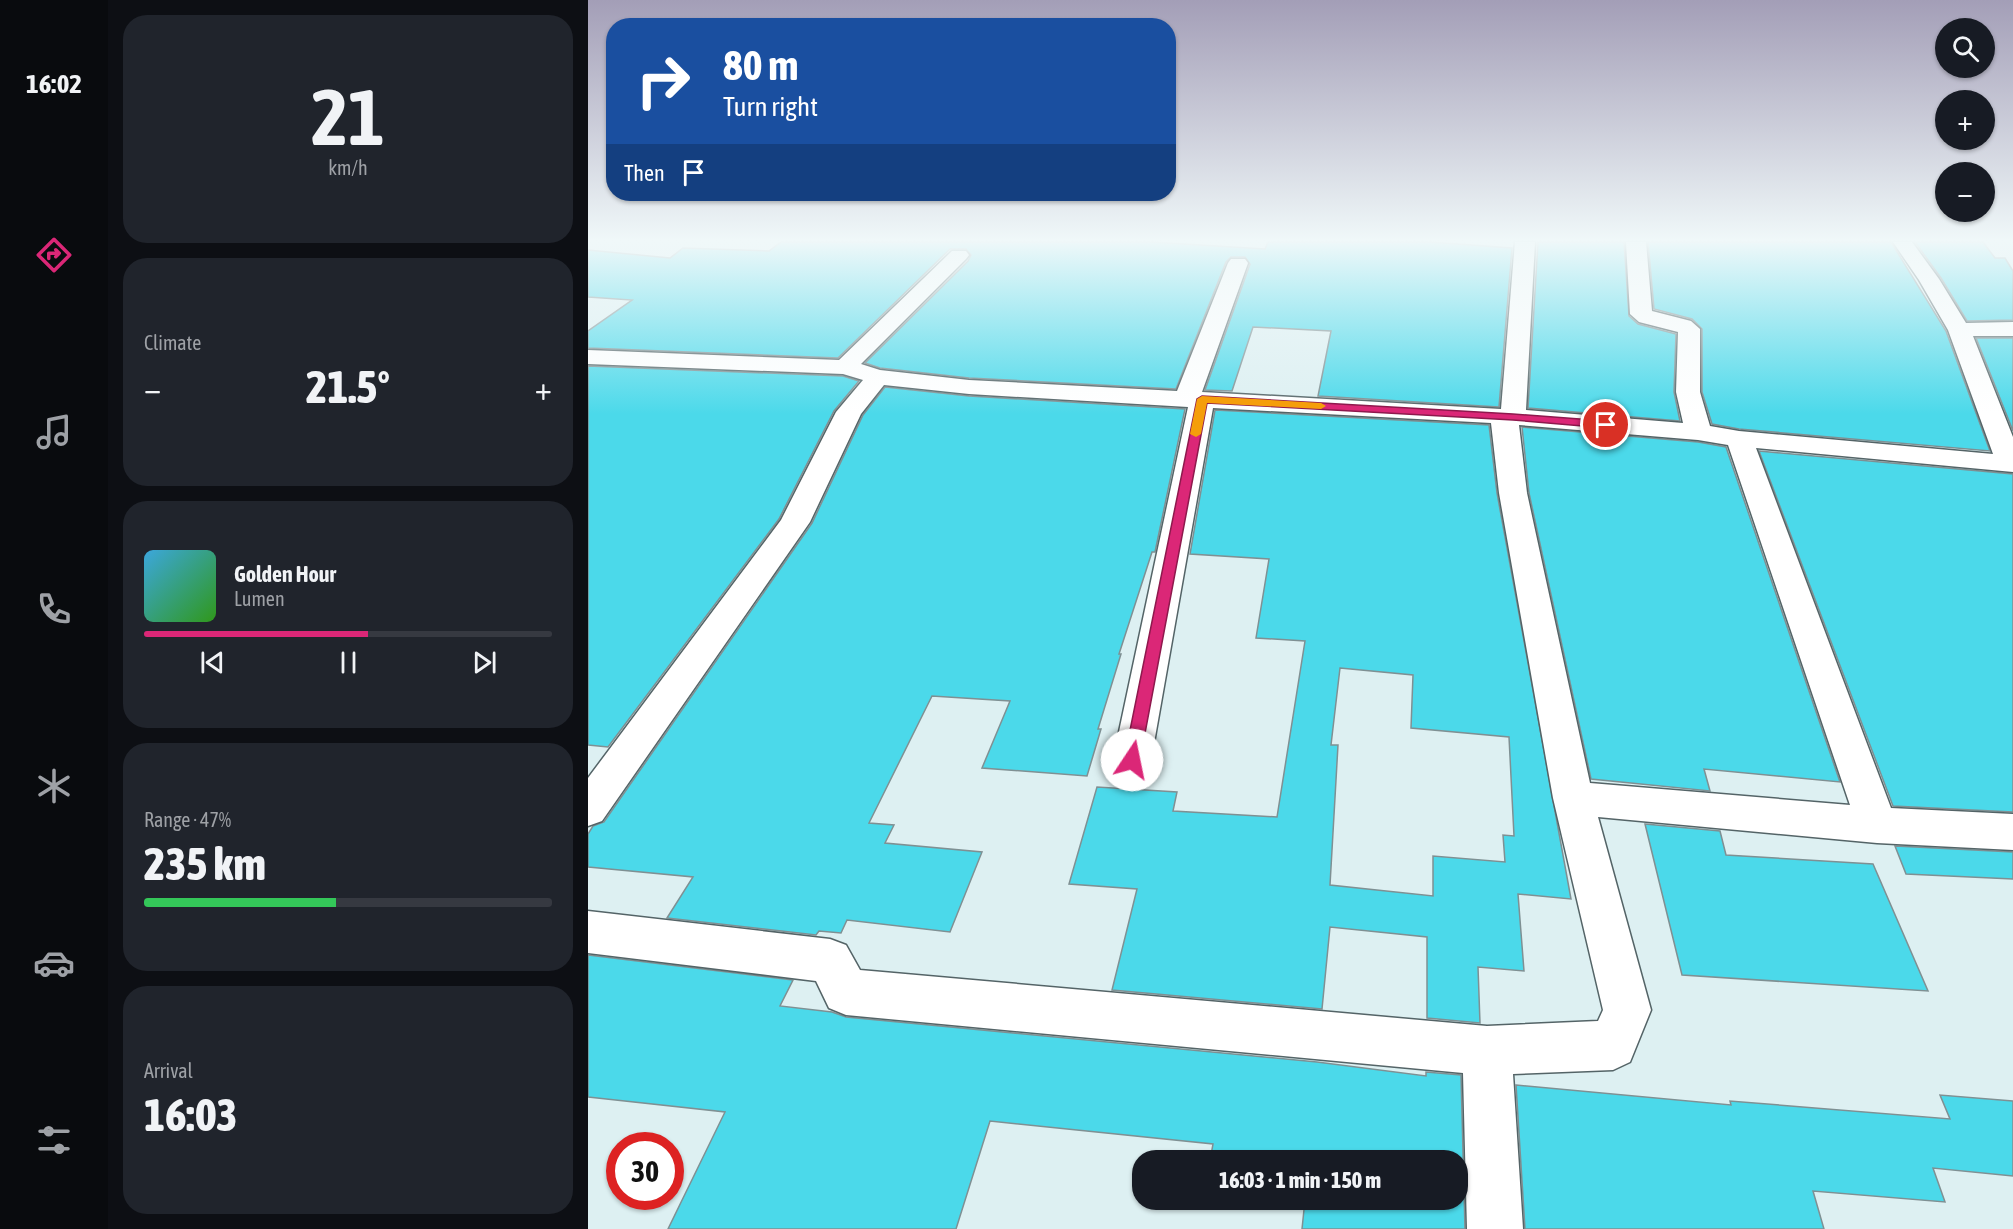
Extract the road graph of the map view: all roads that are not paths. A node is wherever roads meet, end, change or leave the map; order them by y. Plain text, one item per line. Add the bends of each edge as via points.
1 (914, 299) edge
2 (1226, 299) edge
3 (1521, 299) edge
4 (1640, 299) edge
5 (1941, 299) edge
6 (2013, 329) edge
7 (1959, 330) junction
8 (588, 357) edge
9 (845, 368) junction
10 (878, 377) junction
11 (1194, 400) junction
12 (1513, 417) junction
13 (1698, 432) junction
14 (1739, 439) junction
15 (2012, 464) edge
16 (1132, 760) dead end
17 (1573, 798) junction
18 (588, 809) edge
19 (1877, 825) junction
20 (2013, 832) edge
21 (588, 932) edge
22 (1487, 1052) junction
23 (1495, 1229) edge

1 - 9 street
2 - 11 street
3 - 12 street
4 - 13 street via 1641,314 1649,320 1677,322 1689,329 1688,392
5 - 7 street
6 - 7 street
7 - 15 street
8 - 9 street
9 - 10 street
10 - 11 street via 969,387
10 - 18 street via 849,412 795,522
11 - 12 street
11 - 16 street
12 - 13 street
12 - 17 street via 1504,424 1513,493
13 - 14 street
14 - 15 street
14 - 19 street
17 - 19 street
17 - 22 street via 1628,1010 1613,1045
19 - 20 street
21 - 22 street via 830,961 846,992
22 - 23 street

